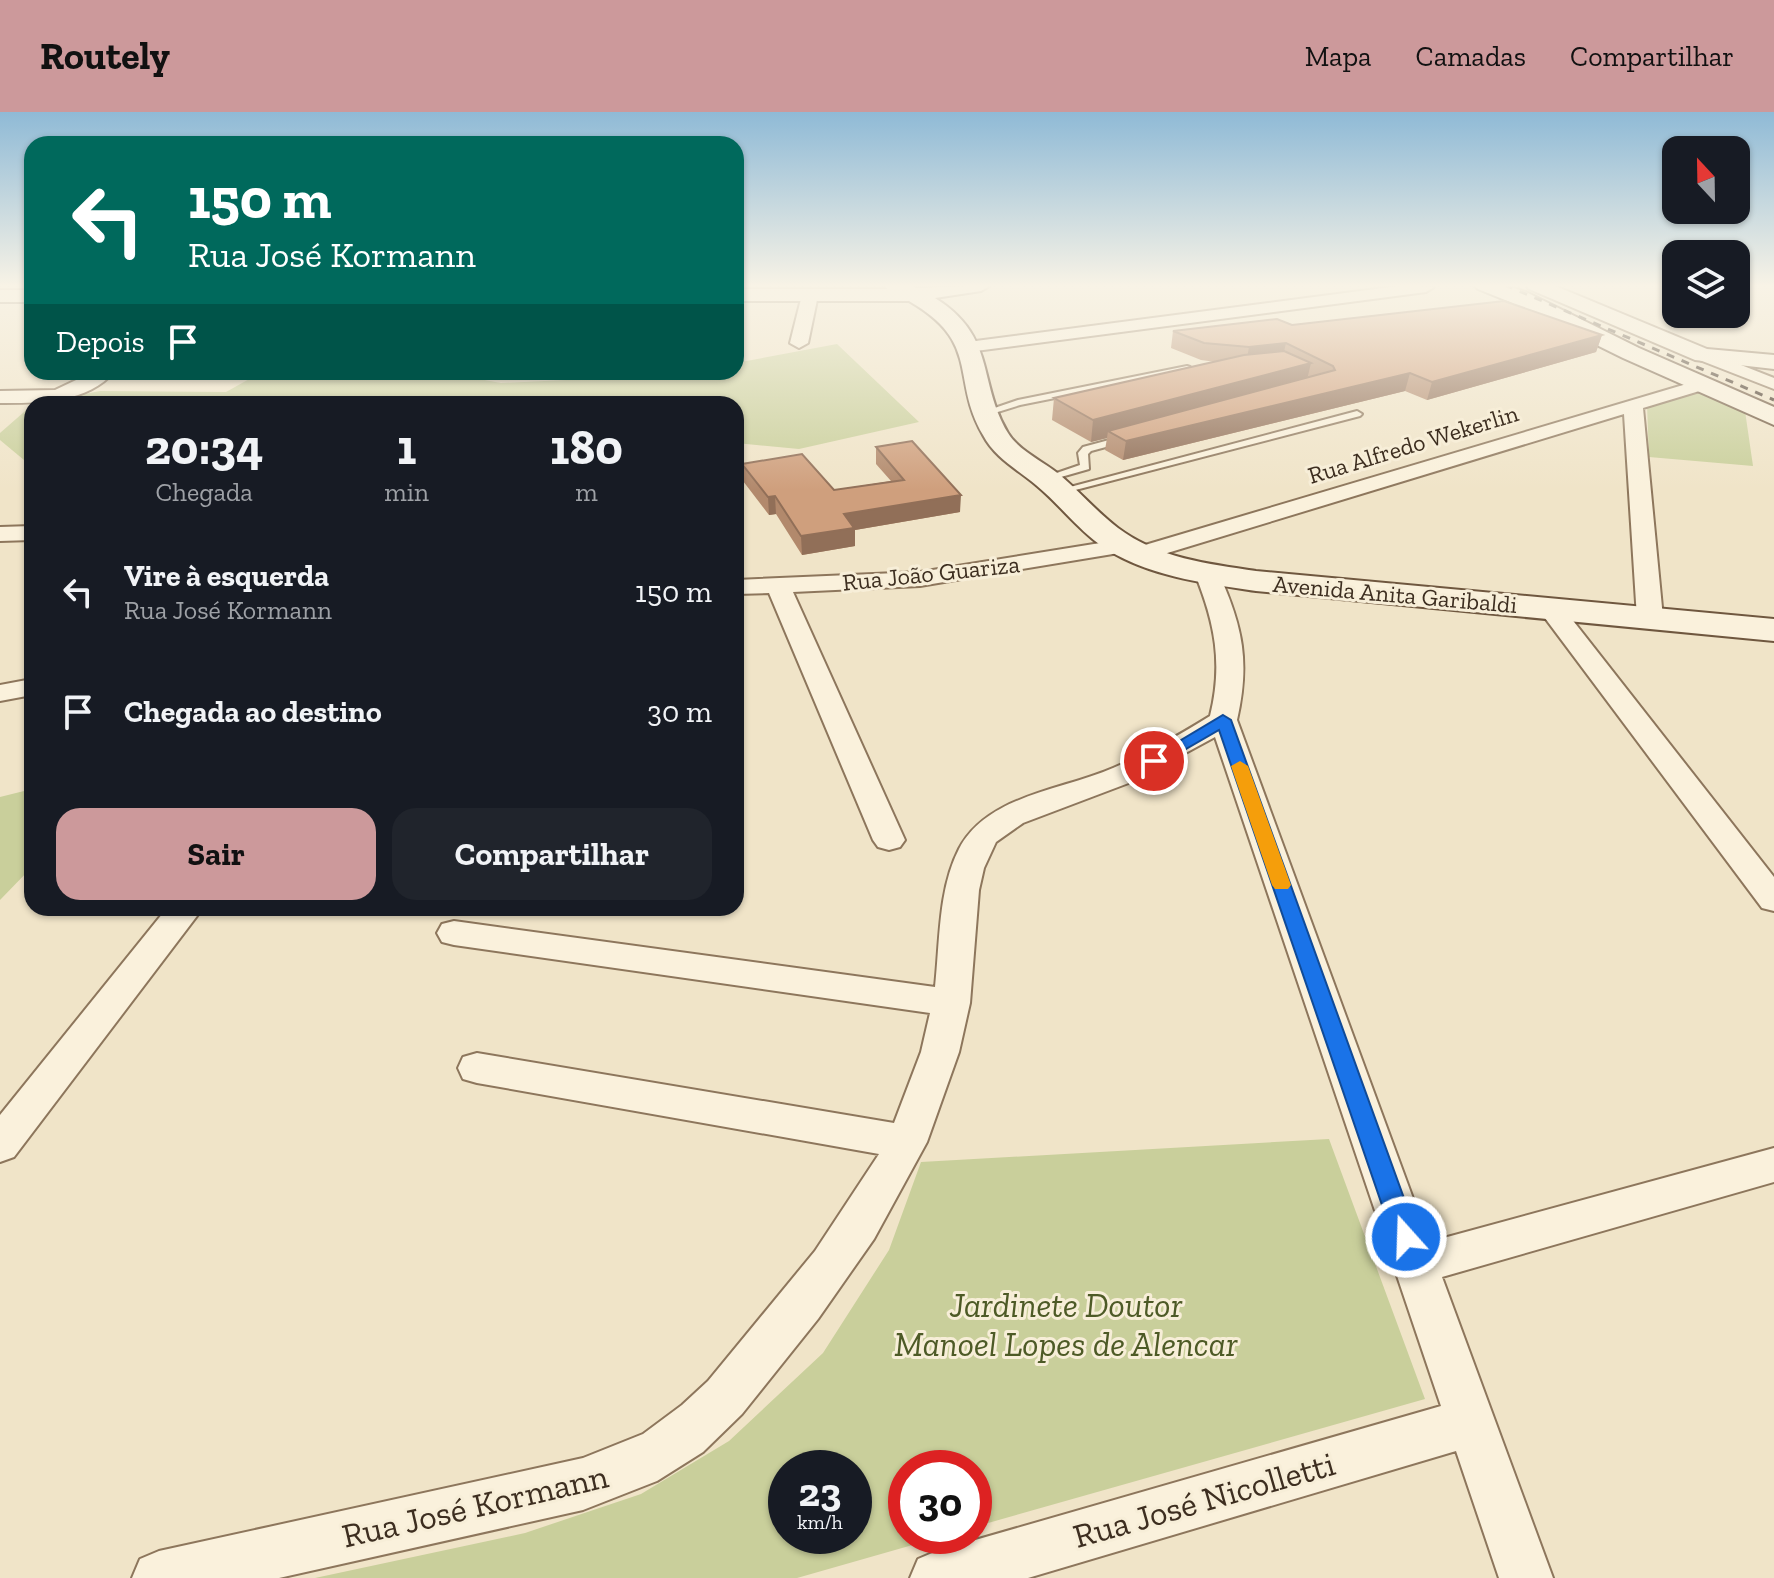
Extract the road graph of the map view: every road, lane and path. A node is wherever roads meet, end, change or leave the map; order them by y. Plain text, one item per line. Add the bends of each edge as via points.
1 (970, 353) edge
2 (1632, 353) edge
3 (1699, 353) edge
4 (1703, 355) junction
5 (1774, 362) edge
6 (1203, 366) edge
7 (94, 380) edge
8 (1774, 384) edge
9 (1700, 385) junction
10 (0, 397) edge
11 (1633, 405) junction
12 (988, 412) junction
13 (1357, 414) dead end
14 (1774, 417) edge
15 (1131, 437) edge
16 (1053, 485) junction
17 (24, 533) edge
18 (0, 534) edge
19 (1133, 550) junction
20 (1207, 574) junction
21 (778, 586) junction
22 (744, 587) edge
23 (1551, 609) junction
24 (1650, 618) junction
25 (1774, 630) edge
26 (24, 688) edge
27 (0, 693) edge
28 (1223, 720) junction
29 (889, 840) dead end
30 (1774, 900) edge
31 (180, 916) edge
32 (454, 933) dead end
33 (952, 1003) junction
34 (477, 1068) dead end
35 (907, 1142) junction
36 (0, 1145) edge
37 (1774, 1165) edge
38 (1416, 1265) junction
39 (1471, 1422) junction
40 (159, 1578) edge
41 (937, 1578) edge
42 (1526, 1578) edge

1 - 12 main road, Avenida Anita Garibaldi
2 - 9 main road
3 - 4 street
4 - 5 street
4 - 8 street
6 - 12 lane
7 - 10 street via 69,393
9 - 11 street, Rua Alfredo Wekerlin
9 - 14 main road
11 - 19 street, Rua Alfredo Wekerlin
11 - 24 street
12 - 16 main road, Avenida Anita Garibaldi via 996,435 1011,452
13 - 16 lane
15 - 16 lane via 1087,449 1085,467
16 - 19 main road, Avenida Anita Garibaldi via 1102,530
17 - 18 street
19 - 20 main road, Avenida Anita Garibaldi
19 - 21 street, Rua João Guariza via 952,576
20 - 23 main road, Avenida Anita Garibaldi
20 - 28 street via 1233,652 1232,687
21 - 22 street, Rua João Guariza
21 - 29 street
23 - 24 main road, Avenida Anita Garibaldi
23 - 30 street
24 - 25 main road, Avenida Anita Garibaldi
26 - 27 street
28 - 33 street, Rua José Kormann via 1154,761 1009,819 984,835 967,867
28 - 38 street
31 - 36 street
32 - 33 street
33 - 35 street, Rua José Kormann
34 - 35 street
35 - 40 street, Rua José Kormann via 850,1240 808,1297 731,1392 670,1446 629,1469 583,1484
37 - 38 street
38 - 39 street
39 - 41 street, Rua José Nicolletti
39 - 42 street

